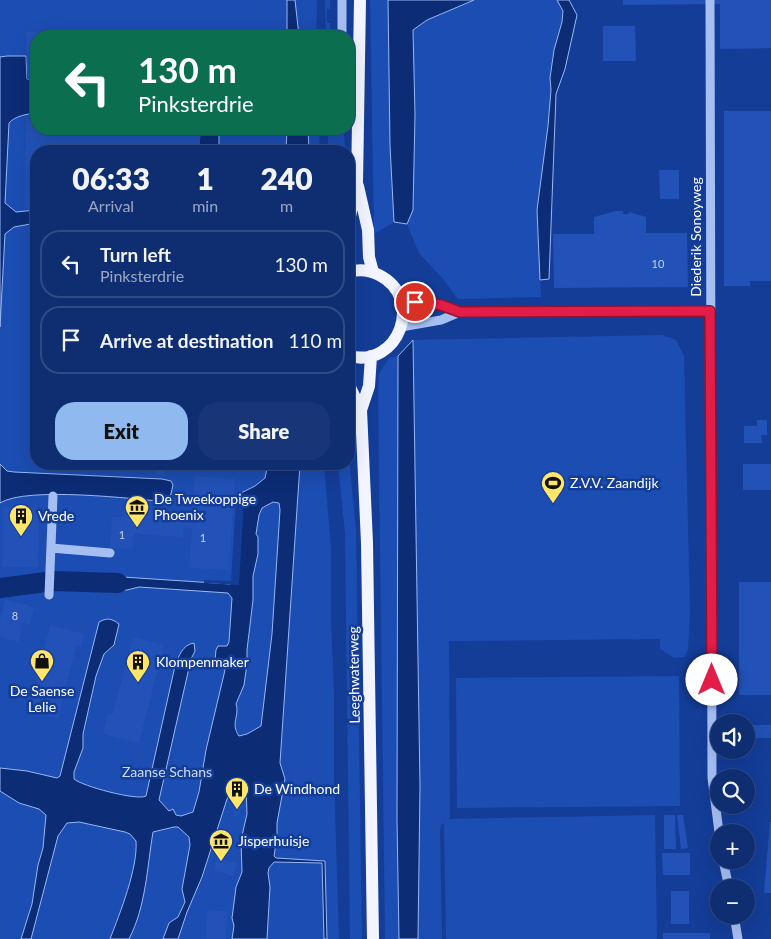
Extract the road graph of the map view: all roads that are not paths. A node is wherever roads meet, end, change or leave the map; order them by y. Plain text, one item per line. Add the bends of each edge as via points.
1 (342, 0) edge
2 (360, 0) edge
3 (710, 0) edge
4 (342, 30) edge
5 (355, 115) edge
6 (358, 122) junction
7 (357, 182) junction
8 (355, 192) edge
9 (355, 271) edge
10 (373, 272) junction
11 (401, 299) junction
12 (710, 311) junction
13 (460, 312) junction
14 (401, 327) junction
15 (371, 356) junction
16 (355, 357) edge
17 (355, 398) edge
18 (361, 410) junction
19 (53, 496) dead end
20 (51, 548) junction
21 (110, 553) dead end
22 (49, 595) dead end
23 (718, 824) edge
24 (736, 924) edge
25 (373, 939) edge
26 (738, 939) edge

1 - 4 street
2 - 6 main road
3 - 12 street, Diederik Sonoyweg
5 - 6 street
6 - 7 main road
7 - 8 main road
7 - 10 main road
9 - 10 main road
10 - 11 main road via 394,287
11 - 13 street via 441,305
11 - 14 main road
12 - 13 street
12 - 23 street, Diederik Sonoyweg via 712,778
13 - 14 street via 441,320
14 - 15 main road via 390,346
15 - 16 main road
15 - 18 main road, Leeghwaterweg via 369,386
17 - 18 main road, Leeghwaterweg
18 - 25 main road, Leeghwaterweg via 367,553
19 - 20 street
20 - 21 street
20 - 22 street
24 - 26 street

